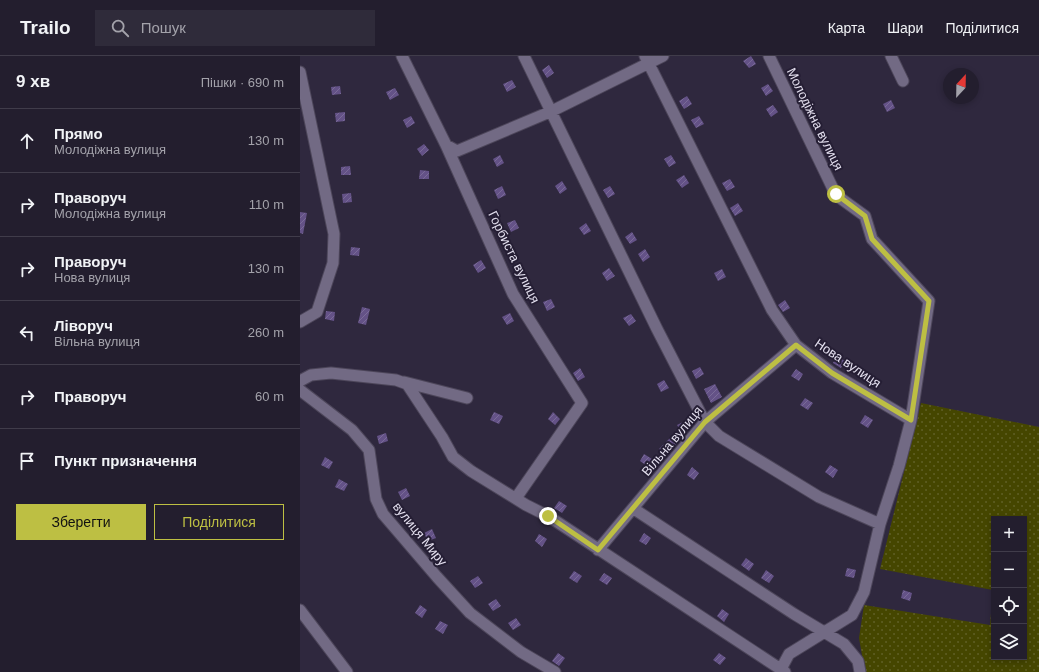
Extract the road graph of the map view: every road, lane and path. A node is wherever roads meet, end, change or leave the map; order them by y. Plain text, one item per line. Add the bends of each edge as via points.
1 (402, 56) edge
2 (524, 56) edge
3 (663, 56) edge
4 (769, 56) edge
5 (891, 56) edge
6 (646, 60) edge
7 (300, 72) edge
8 (903, 81) dead end
9 (302, 89) edge
10 (552, 111) junction
11 (446, 145) junction
12 (300, 322) edge
13 (796, 345) junction
14 (300, 381) edge
15 (402, 382) junction
16 (300, 390) edge
17 (467, 398) dead end
18 (911, 420) junction
19 (705, 422) junction
20 (516, 498) junction
21 (634, 509) junction
22 (880, 524) junction
23 (598, 550) junction
24 (300, 610) edge
25 (824, 632) junction
26 (783, 671) edge
27 (347, 672) edge
28 (555, 672) edge
29 (860, 672) edge

1 - 11 street, Горбиста вулиця
2 - 10 street
3 - 6 street
4 - 18 street, Молодіжна вулиця via 836,194 865,216 872,239 929,301
5 - 8 street
6 - 10 street
6 - 13 street, Нова вулиця via 772,310
7 - 9 street
9 - 12 street via 334,234 333,263 317,312
10 - 11 street via 457,151
10 - 19 street via 657,329
11 - 20 street, Горбиста вулиця via 513,294 582,403
13 - 18 street, Нова вулиця via 832,373
13 - 19 street, Вільна вулиця
14 - 15 street via 311,375 331,373
15 - 17 street
15 - 20 street via 412,390 453,457
16 - 28 street, вулиця Миру via 352,430 369,450 376,499 383,514 437,578 470,613 521,652
18 - 22 street
19 - 21 street, Вільна вулиця
19 - 22 street via 719,436 819,497
20 - 23 street
21 - 23 street, Вільна вулиця
21 - 25 street
22 - 25 street via 864,592 852,615
23 - 26 street
24 - 27 street
25 - 26 street via 789,654
25 - 29 street via 844,644 858,661

